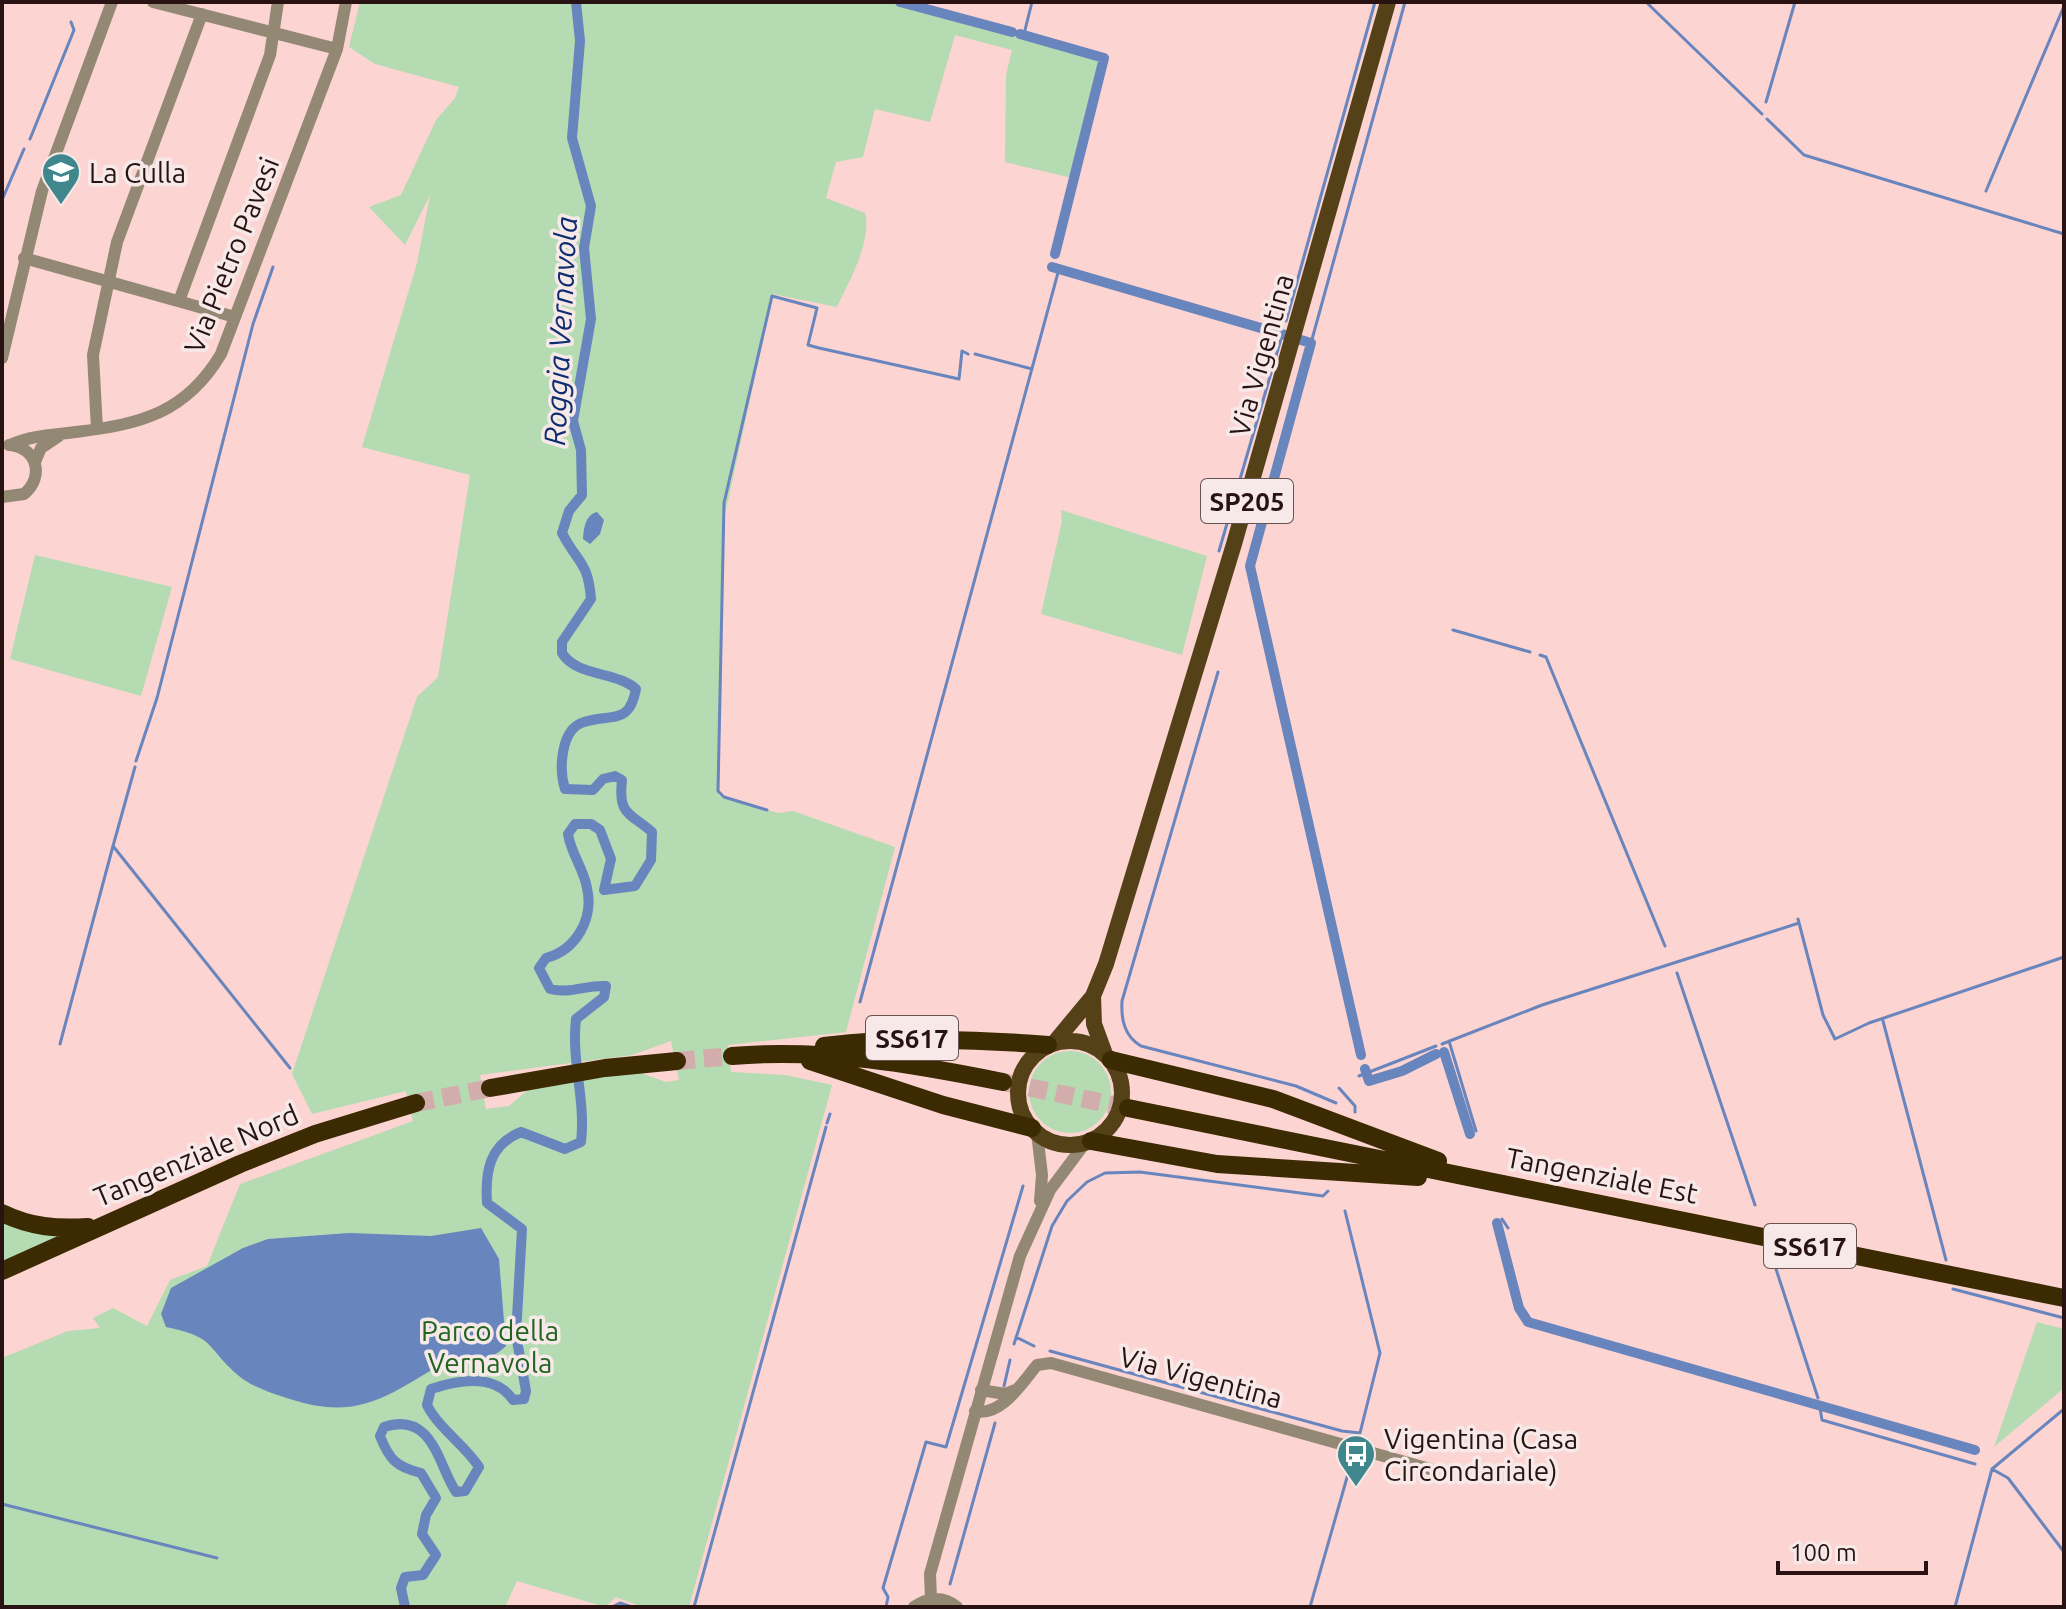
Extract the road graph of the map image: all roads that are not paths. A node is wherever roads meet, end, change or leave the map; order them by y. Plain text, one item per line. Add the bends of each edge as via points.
1 (112, 2) edge
2 (153, 2) edge
3 (278, 2) edge
4 (346, 2) edge
5 (1388, 2) edge
6 (198, 9) edge
7 (275, 35) junction
8 (337, 49) junction
9 (24, 258) junction
10 (108, 281) junction
11 (179, 301) junction
12 (235, 317) junction
13 (2, 358) edge
14 (97, 429) junction
15 (67, 433) junction
16 (4, 445) edge
17 (35, 462) junction
18 (2, 497) edge
19 (1093, 996) junction
20 (1051, 1044) junction
21 (777, 1052) junction
22 (732, 1056) tunnel mouth
23 (1108, 1057) junction
24 (677, 1061) tunnel mouth
25 (1003, 1082) tunnel mouth
26 (490, 1088) tunnel mouth
27 (416, 1103) tunnel mouth
28 (1128, 1108) tunnel mouth
29 (1034, 1131) junction
30 (1088, 1142) junction
31 (1556, 1195) junction
32 (1039, 1209) junction
33 (2, 1213) edge
34 (99, 1227) junction
35 (2, 1271) edge
36 (2064, 1298) edge
37 (1017, 1388) junction
38 (981, 1390) junction
39 (975, 1411) junction
40 (1430, 1469) dead end
41 (931, 1599) junction
42 (914, 1607) edge
43 (957, 1607) edge

1 - 9 street via 42,191
2 - 6 street
3 - 7 street
4 - 8 street, Via Pietro Pavesi
5 - 19 main road, Via Vigentina / SP205 via 1234,544
6 - 7 street
6 - 10 street
7 - 8 street
7 - 11 street
8 - 12 street, Via Pietro Pavesi
9 - 10 street
9 - 13 street
10 - 11 street
10 - 14 street via 93,355
11 - 12 street
12 - 14 street, Via Pietro Pavesi via 213,368 186,398 165,412
14 - 15 street, Via Pietro Pavesi
15 - 16 street, Via Pietro Pavesi
15 - 17 street via 47,443
16 - 17 street via 24,449
17 - 18 street via 36,476 28,491 16,498
19 - 20 main road, Via Vigentina / SP205
19 - 23 main road, Via Vigentina / SP205 via 1094,1024
20 - 21 highway, SS617 via 888,1038
20 - 23 main road via 1078,1041
20 - 29 main road, Via Vigentina / SP205 via 1031,1058 1019,1080 1020,1107
21 - 22 highway, SS617
21 - 25 highway, SS617 via 860,1057
21 - 29 highway, SS617
23 - 30 main road, Via Vigentina / SP205 via 1121,1079 1119,1111 1112,1124
23 - 31 highway, SS617 via 1273,1099 1397,1147
24 - 26 highway
27 - 34 highway, Tangenziale Nord via 315,1134
28 - 31 highway, Tangenziale Est / SS617
29 - 30 main road via 1061,1144
29 - 32 street, Via Vigentina via 1042,1175
30 - 31 highway, SS617 via 1217,1164 1400,1175
30 - 32 street, Via Vigentina
31 - 36 highway, Tangenziale Est / SS617
32 - 38 street, Via Vigentina
33 - 34 highway via 53,1229
34 - 35 highway, Tangenziale Nord
37 - 38 street via 1005,1394
37 - 39 street, Via Vigentina via 997,1407
37 - 40 street, Via Vigentina via 1037,1365 1051,1363
38 - 39 street, Via Vigentina
39 - 41 street, Via Vigentina via 930,1574
41 - 42 street
41 - 43 street

